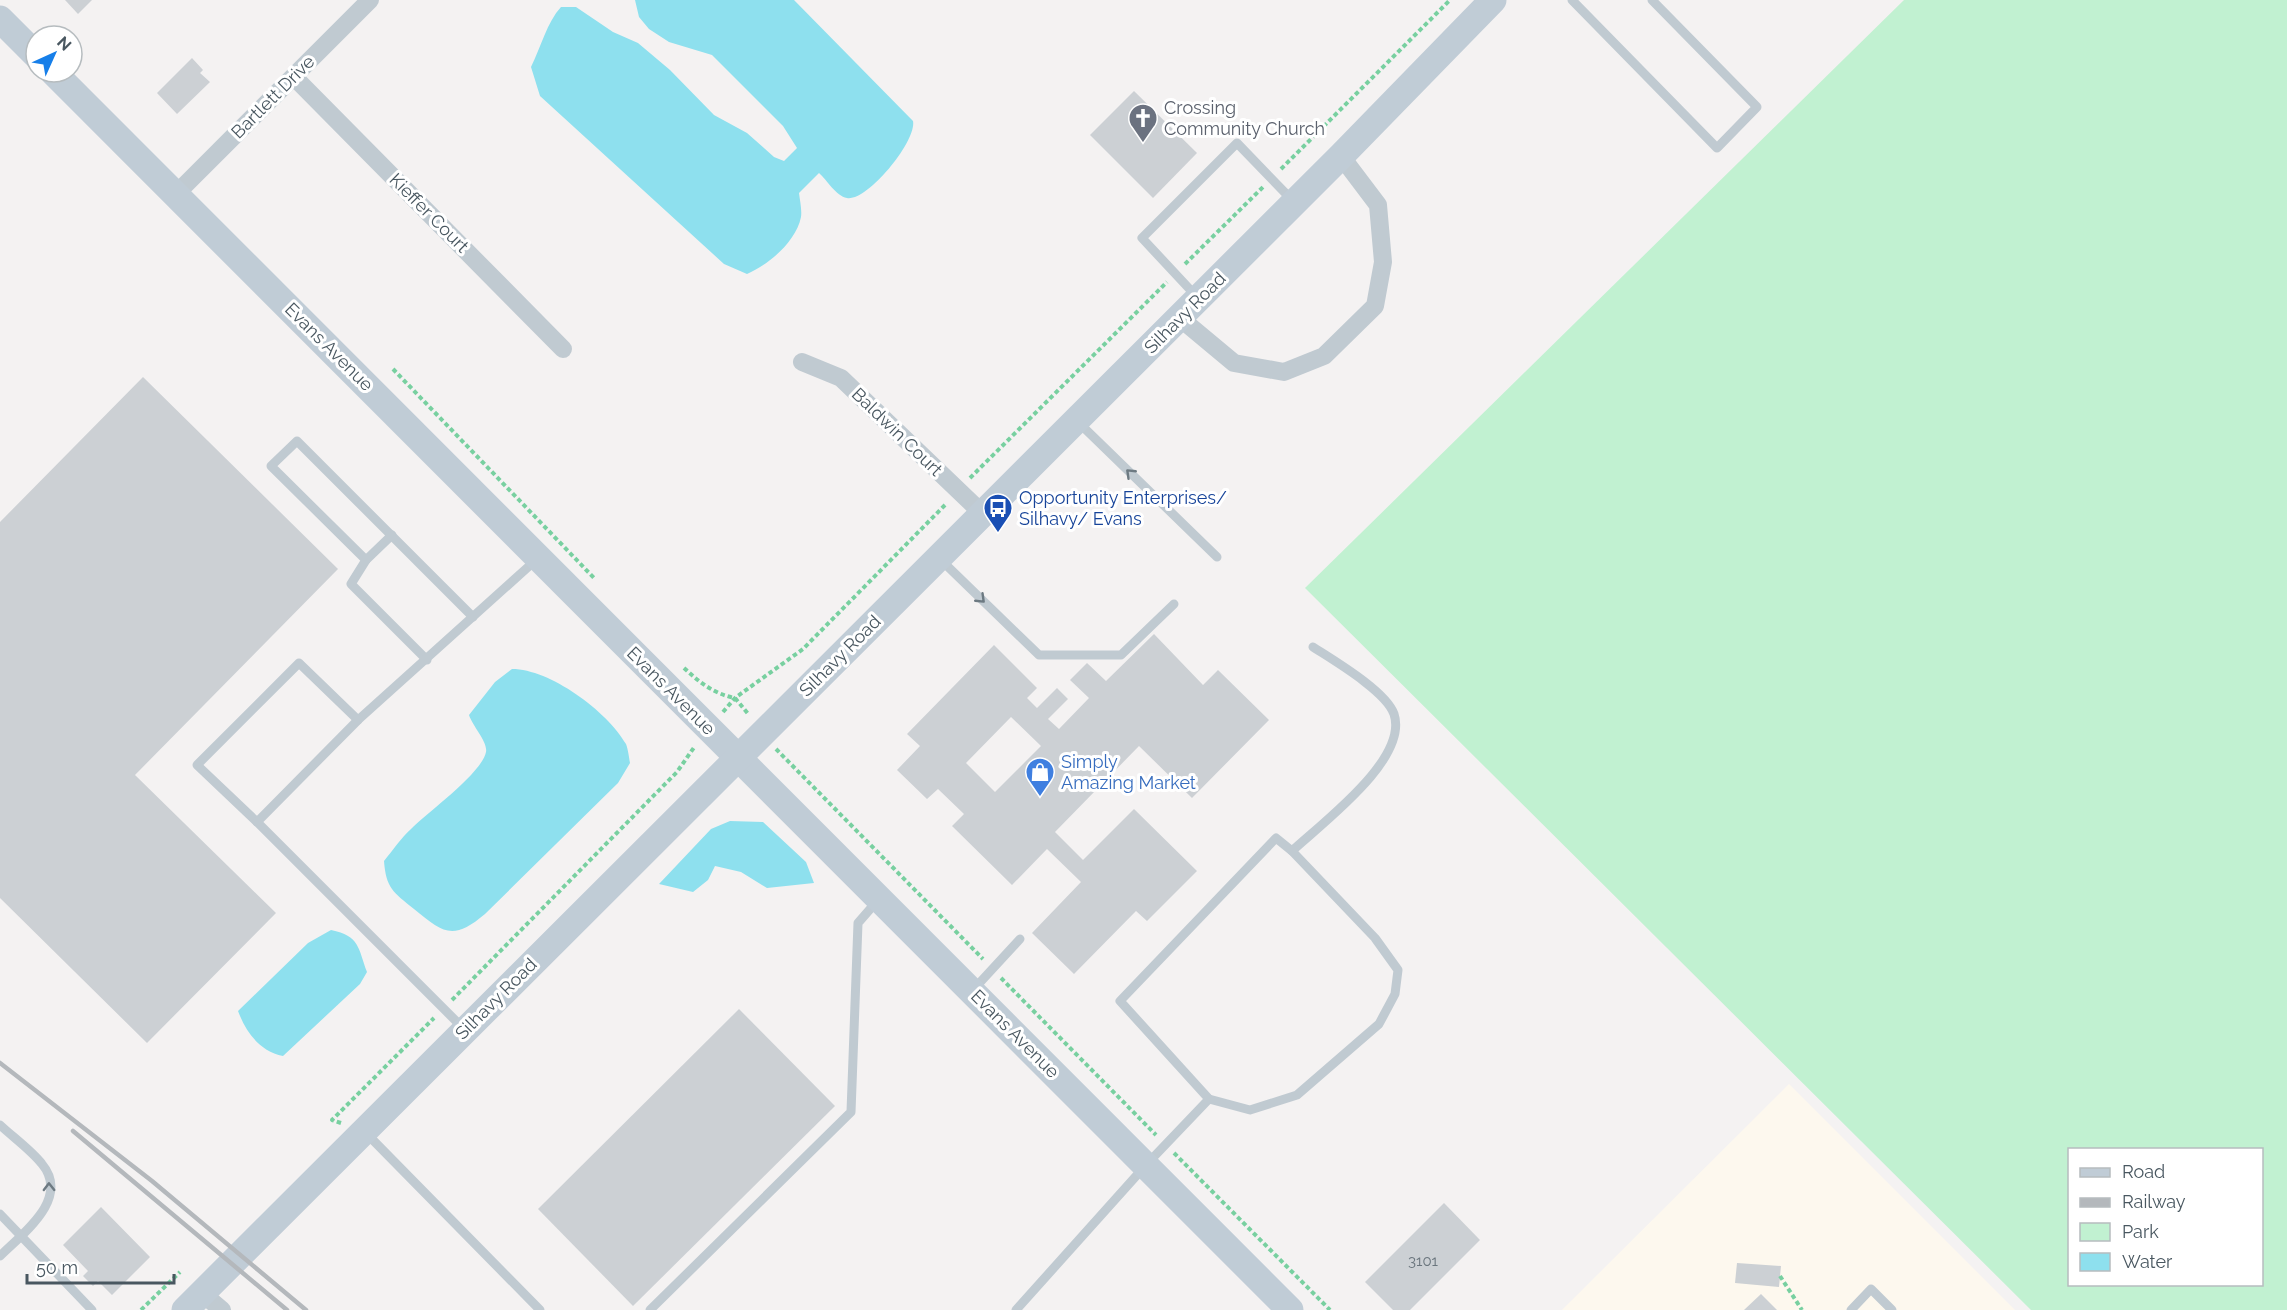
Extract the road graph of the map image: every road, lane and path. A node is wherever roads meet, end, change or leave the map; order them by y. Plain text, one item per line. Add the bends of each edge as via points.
1 (370, 0) edge
2 (1450, 0) edge
3 (1493, 0) edge
4 (1572, 0) edge
5 (1652, 0) edge
6 (0, 19) edge
7 (24, 43) edge
8 (294, 77) junction
9 (65, 84) edge
10 (1341, 156) junction
11 (1271, 178) junction
12 (176, 194) junction
13 (1295, 203) junction
14 (1175, 274) junction
15 (1199, 299) junction
16 (1180, 318) junction
17 (563, 349) dead end
18 (802, 362) dead end
19 (393, 369) dead end
20 (1077, 421) junction
21 (959, 490) junction
22 (983, 514) junction
23 (392, 535) junction
24 (1217, 557) dead end
25 (539, 558) junction
26 (939, 558) junction
27 (366, 560) junction
28 (603, 587) dead end
29 (1174, 604) dead end
30 (473, 617) junction
31 (1313, 647) dead end
32 (427, 660) junction
33 (676, 661) dead end
34 (735, 698) junction
35 (358, 720) junction
36 (709, 729) junction
37 (763, 733) junction
38 (739, 759) junction
39 (257, 822) junction
40 (1292, 851) junction
41 (880, 899) junction
42 (1020, 939) dead end
43 (992, 969) junction
44 (972, 991) junction
45 (443, 1009) junction
46 (464, 1030) junction
47 (1209, 1099) junction
48 (0, 1125) edge
49 (364, 1130) junction
50 (1166, 1144) junction
51 (1146, 1165) junction
52 (0, 1214) edge
53 (21, 1235) junction
54 (0, 1256) edge
55 (180, 1272) dead end
56 (1780, 1276) dead end
57 (203, 1304) edge
58 (92, 1310) edge
59 (141, 1310) edge
60 (540, 1310) edge
61 (650, 1310) edge
62 (1016, 1310) edge
63 (1290, 1310) edge
64 (1330, 1310) edge
65 (1802, 1310) edge
66 (1851, 1310) edge
67 (1892, 1310) edge

1 - 8 street, Bartlett Drive
2 - 11 path
3 - 10 street, Silhavy Road
4 - 5 lane via 1717,148 1757,107
6 - 7 street
8 - 12 street, Bartlett Drive
8 - 17 street, Kieffer Court
9 - 12 street, Evans Avenue
10 - 13 street, Silhavy Road
10 - 16 street via 1377,205 1383,262 1375,306 1324,356 1284,372 1234,363
11 - 13 lane
11 - 14 path
11 - 14 lane via 1237,143 1142,238
12 - 25 street, Evans Avenue
13 - 15 street, Silhavy Road
14 - 15 lane
14 - 21 path
15 - 16 street, Silhavy Road
16 - 20 street, Silhavy Road
18 - 21 street, Baldwin Court via 841,378
19 - 28 path
20 - 22 street, Silhavy Road
24 -> 20 lane
21 - 22 street, Baldwin Court
21 - 34 path via 803,649
22 - 26 street, Silhavy Road
23 - 27 lane
23 - 27 lane via 297,441 272,466
23 - 30 lane
25 - 30 lane
25 - 36 street, Evans Avenue
26 -> 29 lane via 1039,655 1121,655
26 - 37 street, Silhavy Road
27 - 32 lane via 351,584
30 - 32 lane
31 - 40 lane via 1375,690 1394,713 1394,743 1379,770
32 - 35 lane
33 - 34 path via 699,682 722,696
34 - 36 path
34 - 37 path
35 - 39 lane
35 - 39 lane via 299,663 197,765
36 - 38 street, Evans Avenue
36 - 45 path via 677,772
37 - 38 street, Silhavy Road
37 - 43 path via 783,759
38 - 41 street, Evans Avenue
38 - 46 street, Silhavy Road
39 - 45 lane
40 - 47 lane via 1276,838 1120,1001
40 - 47 lane via 1375,938 1398,970 1395,994 1379,1024 1297,1095 1250,1110
41 - 44 street, Evans Avenue
41 - 61 lane via 858,923 851,1112
42 - 43 lane
43 - 44 lane
43 - 50 path
44 - 51 street, Evans Avenue
45 - 46 lane
45 - 49 path via 332,1120
46 - 49 street, Silhavy Road
47 - 50 lane
53 -> 48 lane via 43,1212 51,1181 43,1164
49 - 57 street, Silhavy Road
49 - 60 lane
50 - 51 lane
50 - 64 path
51 - 62 lane
51 - 63 street, Evans Avenue
52 - 53 lane
53 - 54 lane
53 - 58 lane
55 - 59 path
56 - 65 path
66 - 67 lane via 1871,1289

